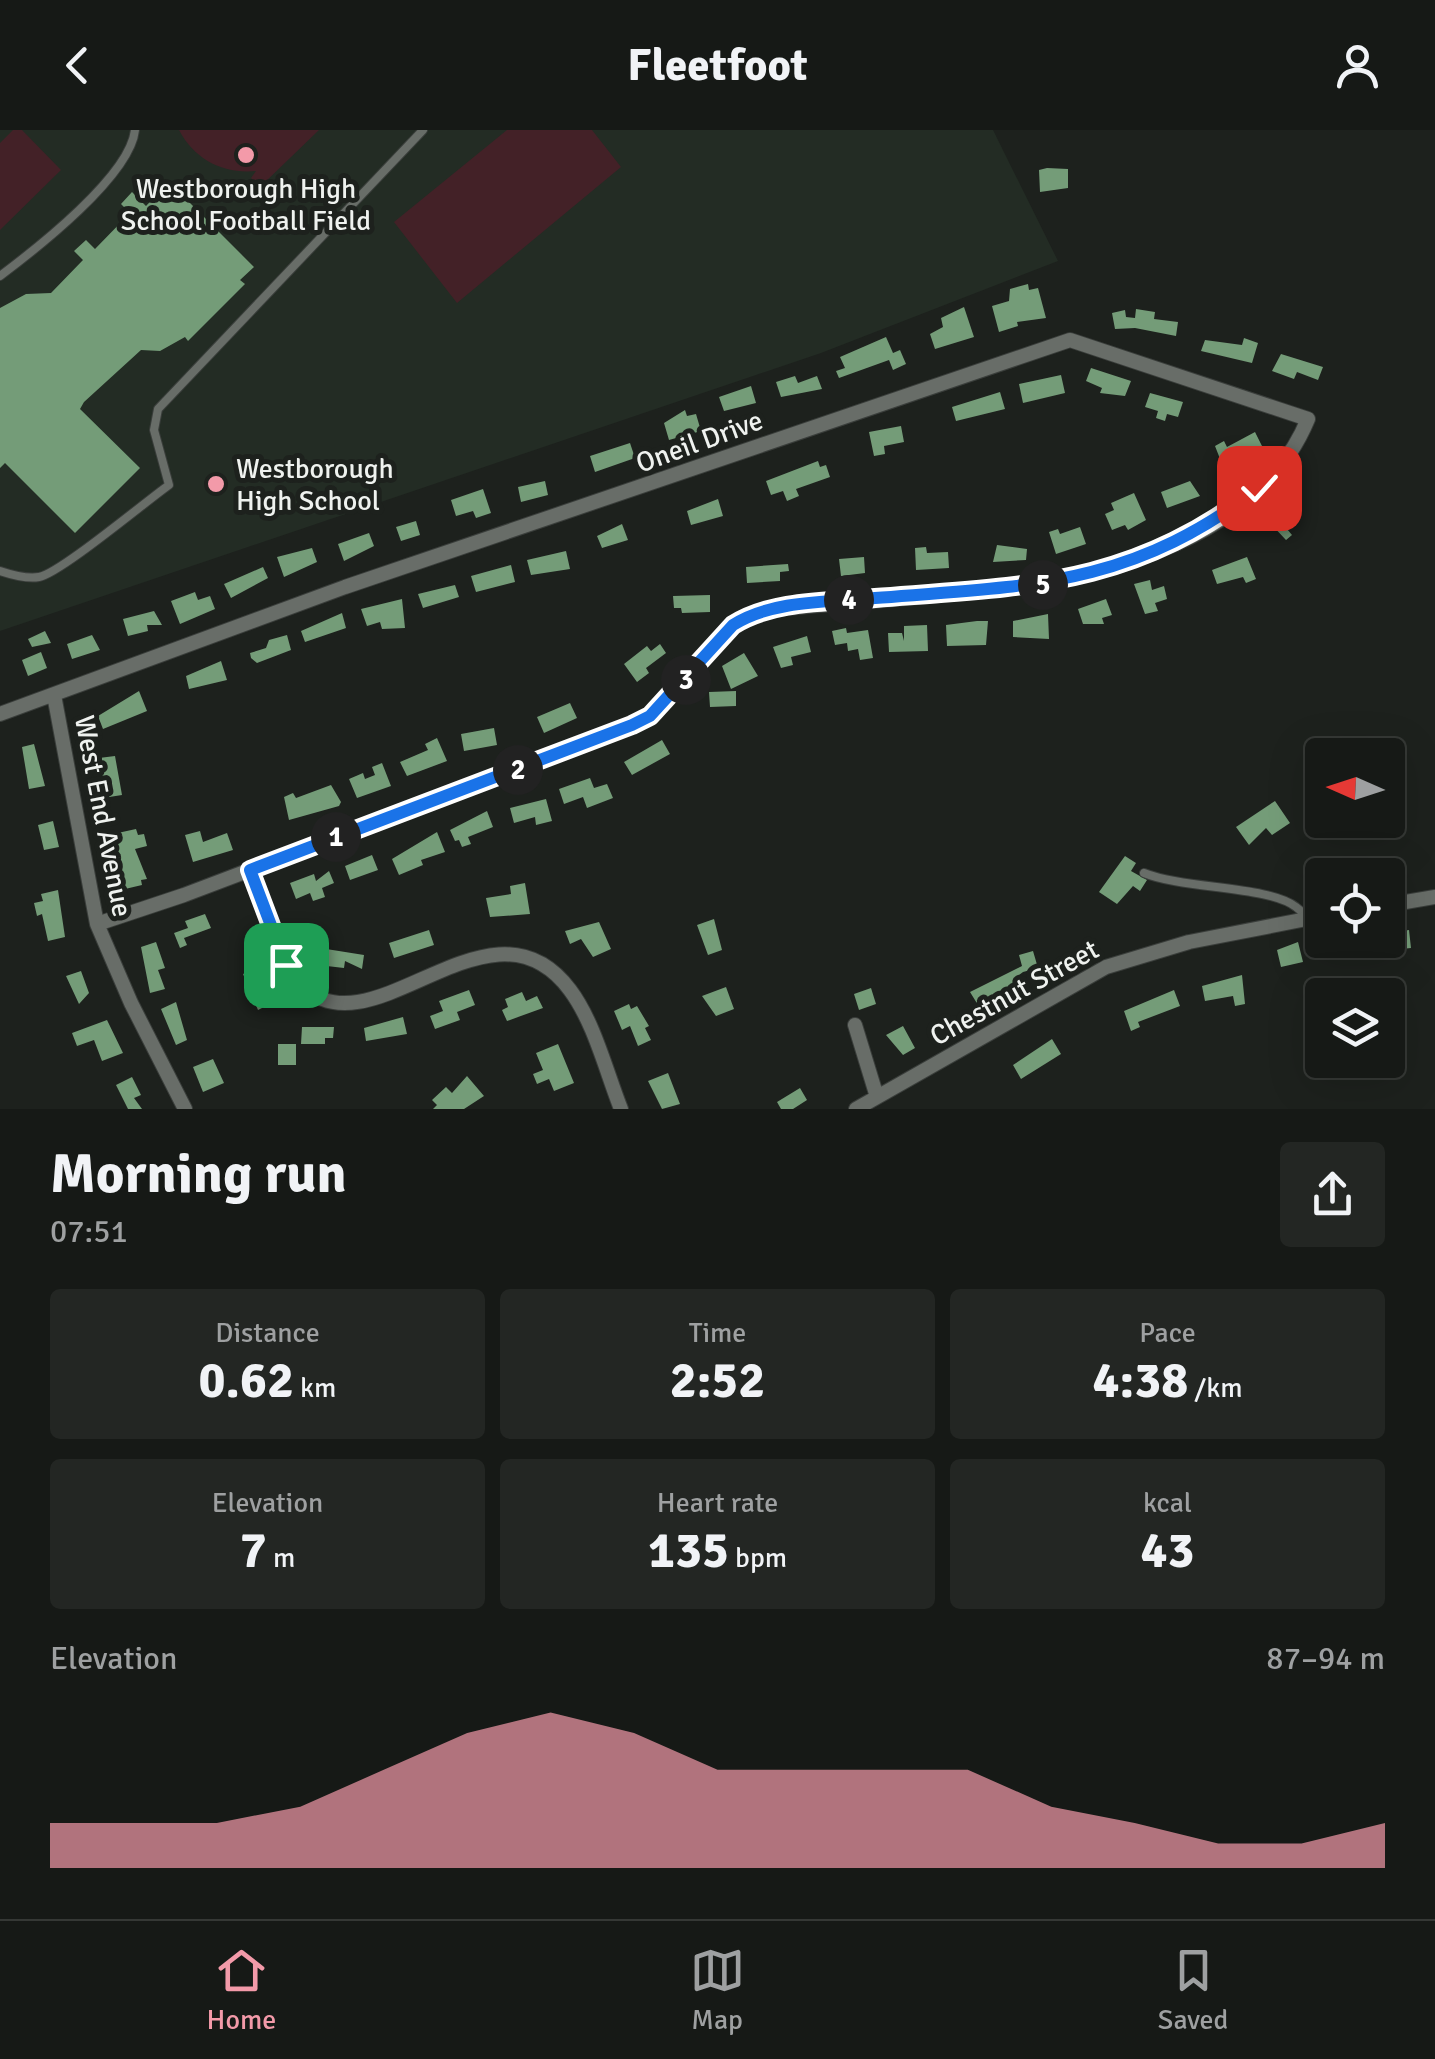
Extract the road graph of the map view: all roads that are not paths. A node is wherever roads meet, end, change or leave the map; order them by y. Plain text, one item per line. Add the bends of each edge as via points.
1 (135, 130) edge
2 (423, 130) edge
3 (0, 276) edge
4 (0, 571) edge
5 (54, 695) junction
6 (0, 714) edge
7 (250, 870) junction
8 (1144, 873) dead end
9 (1435, 898) edge
10 (1405, 902) edge
11 (1305, 913) edge
12 (1305, 920) edge
13 (98, 924) junction
14 (855, 1024) dead end
15 (878, 1097) junction
16 (186, 1109) edge
17 (621, 1109) edge
18 (856, 1109) edge

1 - 3 lane via 118,167 66,222
2 - 4 lane via 158,409 154,430 169,485 63,568 38,577
5 - 6 street, Oneil Drive
5 - 7 street, Oneil Drive via 345,586 1070,340 1308,419 1279,466 1236,506 1149,554 1044,585 760,611 733,625 650,716
5 - 13 street, West End Avenue
7 - 13 street
7 - 17 street via 286,965 322,999 362,999 496,953 524,955 545,966 576,999
8 - 11 lane via 1280,899
9 - 10 street
12 - 15 street, Chestnut Street via 1189,942 1106,968
13 - 16 street, West End Avenue via 130,1003
14 - 15 street
15 - 18 street, Chestnut Street

